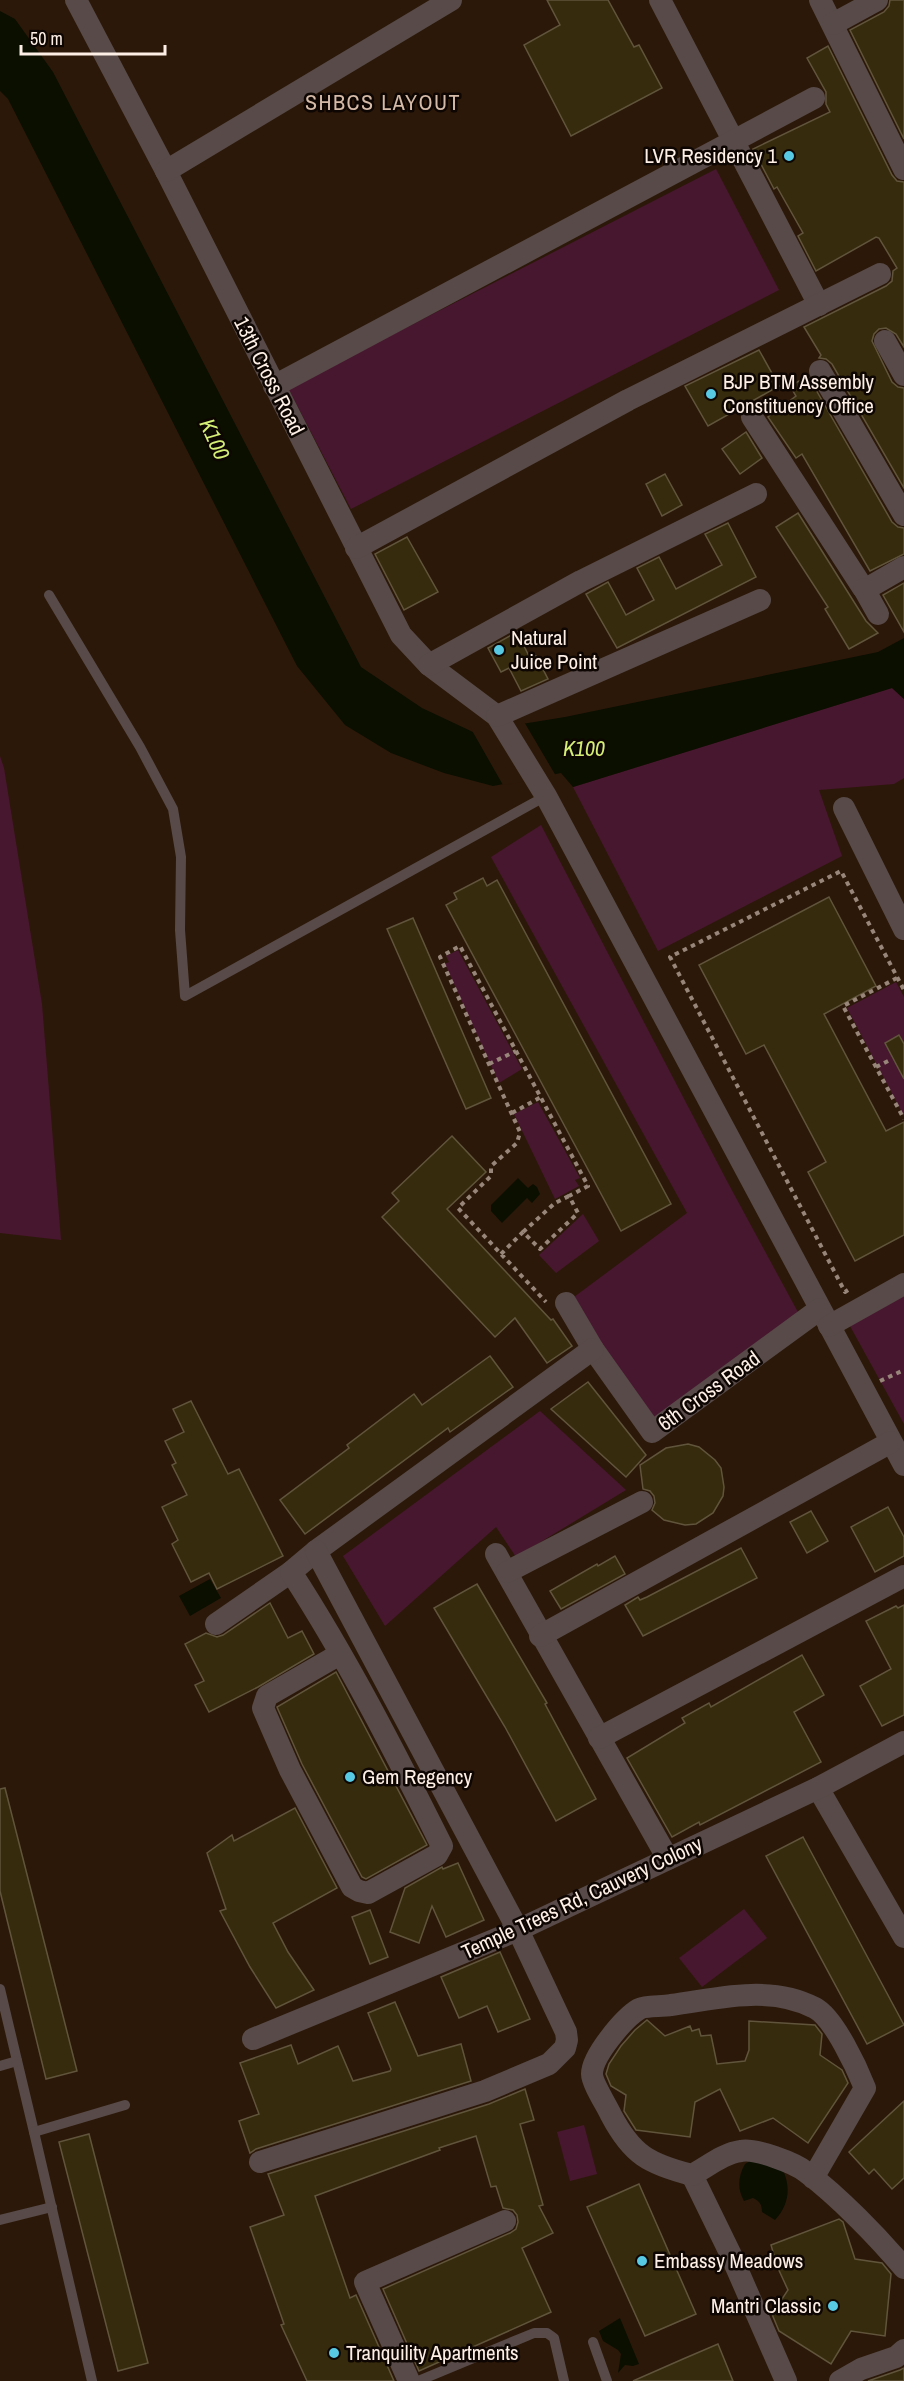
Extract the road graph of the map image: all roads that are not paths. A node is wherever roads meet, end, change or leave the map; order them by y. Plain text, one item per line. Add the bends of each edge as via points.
1 (76, 0) edge
2 (450, 0) edge
3 (660, 0) edge
4 (820, 0) edge
5 (877, 0) edge
6 (833, 24) junction
7 (814, 98) dead end
8 (734, 142) junction
9 (904, 169) edge
10 (166, 171) junction
11 (880, 274) dead end
12 (819, 305) junction
13 (885, 341) dead end
14 (820, 371) dead end
15 (904, 375) edge
16 (274, 386) junction
17 (752, 417) dead end
18 (756, 494) dead end
19 (904, 514) edge
20 (356, 548) junction
21 (904, 567) edge
22 (864, 590) junction
23 (49, 595) dead end
24 (760, 600) dead end
25 (878, 614) dead end
26 (429, 665) junction
27 (499, 718) junction
28 (540, 788) junction
29 (844, 808) dead end
30 (904, 929) edge
31 (904, 1284) edge
32 (560, 1302) road end
33 (825, 1318) junction
34 (593, 1349) junction
35 (891, 1442) junction
36 (904, 1465) edge
37 (642, 1502) dead end
38 (316, 1551) junction
39 (291, 1572) junction
40 (904, 1576) edge
41 (216, 1624) dead end
42 (540, 1636) junction
43 (340, 1654) junction
44 (598, 1738) junction
45 (904, 1742) edge
46 (818, 1788) junction
47 (668, 1859) junction
48 (518, 1930) junction
49 (904, 1936) edge
50 (0, 1989) edge
51 (253, 2039) dead end
52 (17, 2061) junction
53 (0, 2066) edge
54 (125, 2105) dead end
55 (34, 2132) junction
56 (260, 2162) dead end
57 (692, 2175) junction
58 (813, 2178) junction
59 (52, 2207) junction
60 (0, 2220) edge
61 (505, 2221) dead end
62 (904, 2268) edge
63 (593, 2342) dead end
64 (904, 2350) edge
65 (92, 2381) edge
66 (409, 2381) edge
67 (418, 2381) edge
68 (564, 2381) edge
69 (608, 2381) edge
70 (786, 2381) edge
71 (840, 2381) edge

1 - 10 street, 13th Cross Road
2 - 10 street
3 - 8 street
4 - 6 street
5 - 6 street
6 - 9 street
7 - 8 street
8 - 12 street
8 - 16 street
10 - 16 street, 13th Cross Road
11 - 12 street
12 - 20 street via 628,400
13 - 15 street
14 - 19 street
16 - 20 street, 13th Cross Road
17 - 22 street
18 - 26 street via 581,581
20 - 26 street, 13th Cross Road via 401,635
21 - 22 street
22 - 25 street
23 - 28 lane via 173,809 182,857 180,930 185,996
24 - 27 street
26 - 27 street, 13th Cross Road
27 - 28 street
28 - 33 street
29 - 30 street
31 - 33 street
32 - 34 street
33 - 34 street, 6th Cross Road via 652,1432
33 - 35 street
34 - 38 street
35 - 36 street
35 - 42 street
37 - 42 street via 501,1563
38 - 39 street
38 - 48 street
39 - 41 street
39 - 43 street
40 - 44 street
42 - 44 street
43 - 43 street via 368,1699 442,1846 437,1855 368,1893 352,1887 262,1708 267,1696
44 - 47 street
45 - 46 street, Temple Trees Rd, Cauvery Colony
46 - 47 street, Temple Trees Rd, Cauvery Colony
46 - 49 street
47 - 48 street, Temple Trees Rd, Cauvery Colony
48 - 51 street, Temple Trees Rd, Cauvery Colony
48 - 56 street via 566,2032 565,2049 549,2064 485,2091
50 - 52 lane
52 - 53 lane
52 - 55 lane
54 - 55 lane
55 - 59 lane
57 - 58 street via 742,2150 766,2155 804,2170
57 - 58 street via 641,2157 623,2139 592,2076 594,2064 625,2019 642,2008 756,1994 816,2008 830,2022 865,2088
57 - 70 street
58 - 62 street
59 - 60 lane
59 - 65 lane
61 - 66 street via 365,2282
63 - 69 lane
64 - 71 street
67 - 68 lane via 534,2333 547,2333 554,2338

